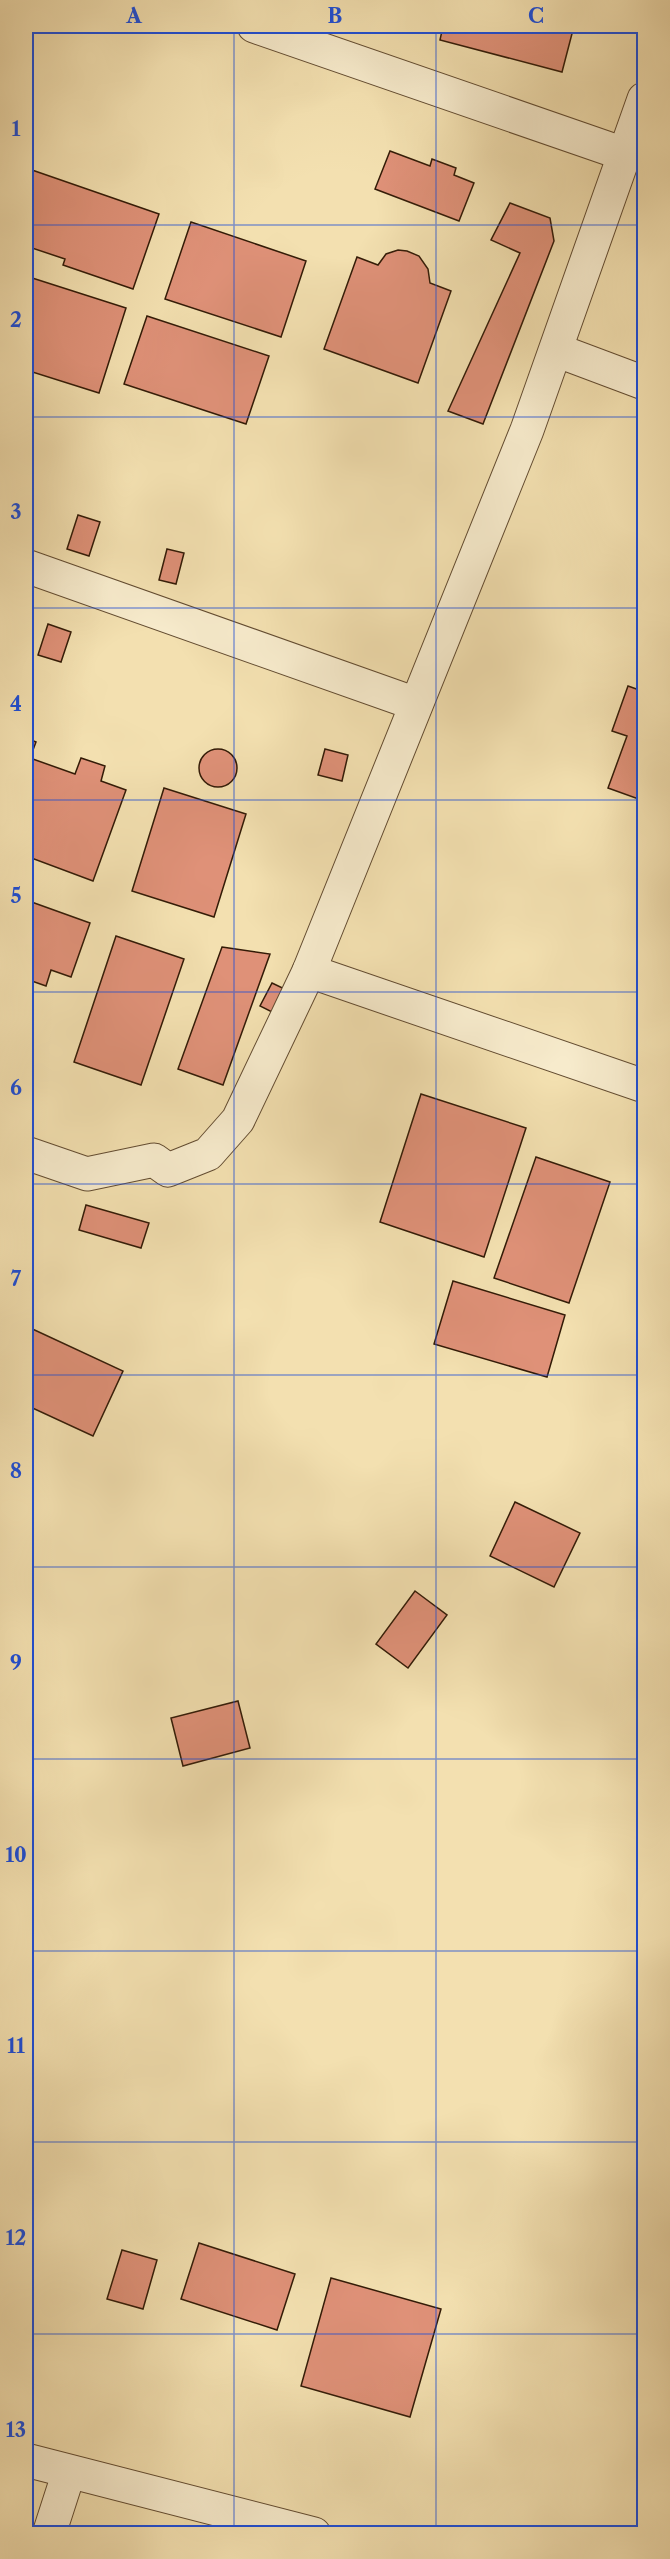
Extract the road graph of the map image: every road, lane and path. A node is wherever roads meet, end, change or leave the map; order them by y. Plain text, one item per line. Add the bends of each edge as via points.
1 (254, 26) edge
2 (645, 99) edge
3 (624, 154) junction
4 (556, 350) junction
5 (645, 383) edge
6 (26, 566) edge
7 (416, 704) junction
8 (309, 971) junction
9 (645, 1086) edge
10 (26, 1153) edge
11 (26, 2460) edge
12 (69, 2472) junction
13 (48, 2534) edge
14 (314, 2534) edge

1 - 3 street
2 - 3 street
3 - 4 street
4 - 5 street
4 - 7 street
6 - 7 street
7 - 8 street
8 - 9 street
8 - 10 street via 238,1120 208,1154 168,1170 154,1160 87,1174
11 - 12 street
12 - 13 street
12 - 14 street

